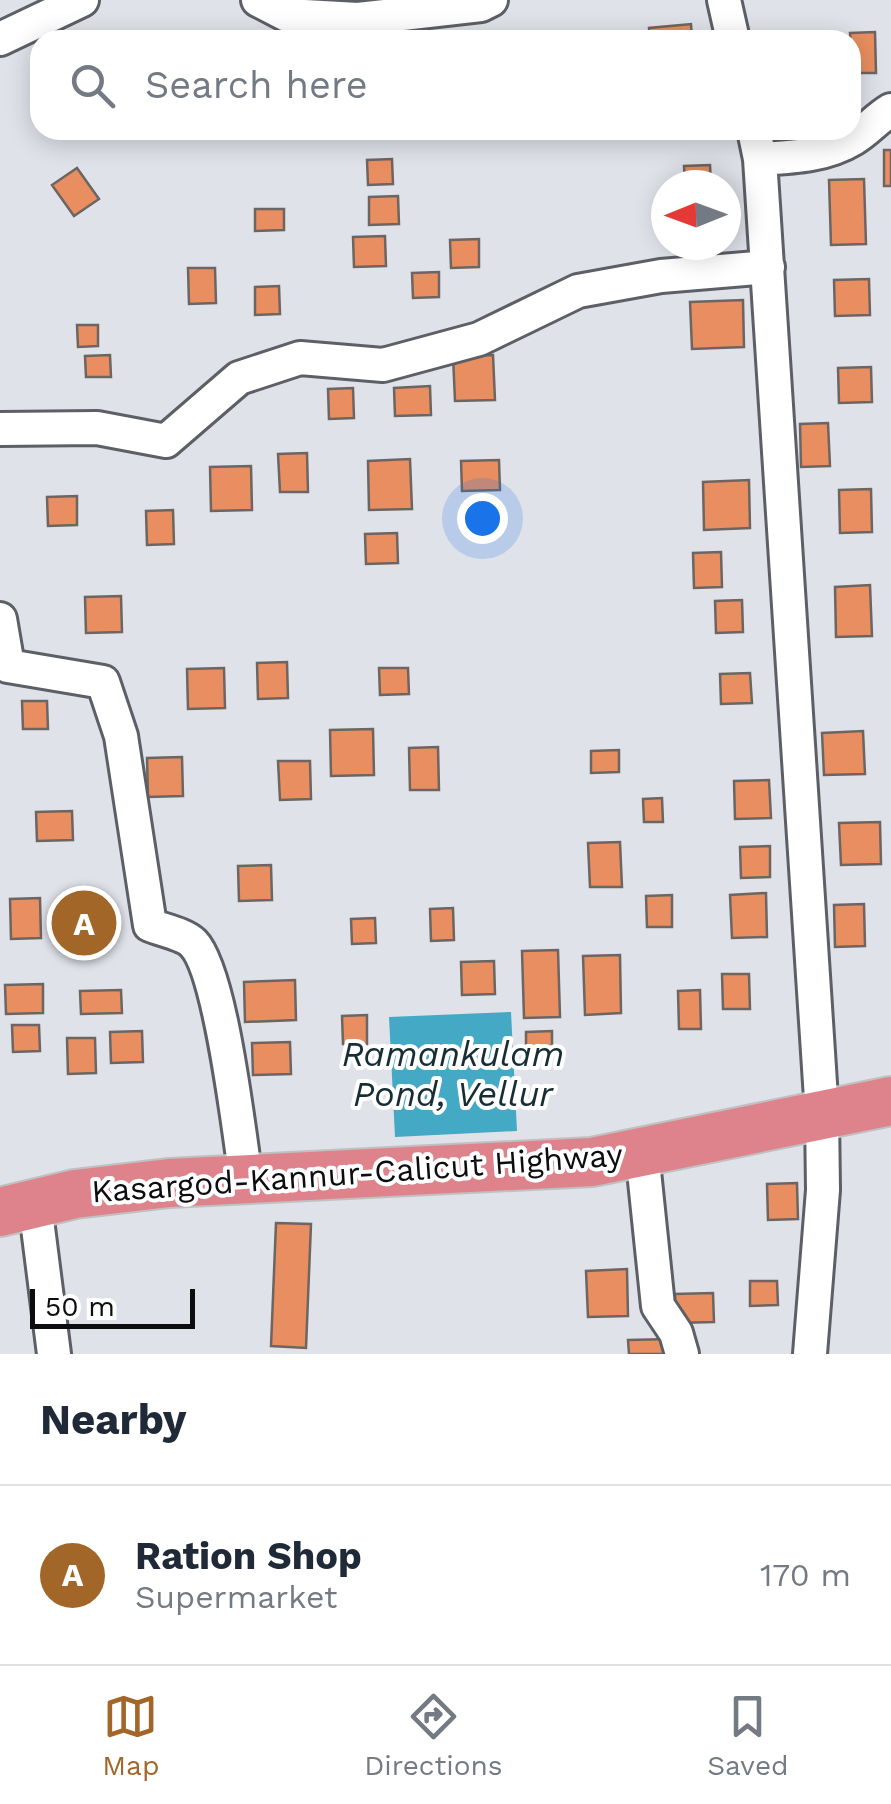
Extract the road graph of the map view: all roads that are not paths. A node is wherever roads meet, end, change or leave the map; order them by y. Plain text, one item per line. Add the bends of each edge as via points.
1 (82, 0) edge
2 (258, 0) edge
3 (491, 0) edge
4 (724, 0) edge
5 (731, 30) edge
6 (0, 40) edge
7 (891, 110) edge
8 (861, 133) edge
9 (852, 140) edge
10 (757, 144) edge
11 (768, 267) junction
12 (0, 428) edge
13 (0, 619) edge
14 (891, 1101) edge
15 (822, 1114) junction
16 (642, 1152) junction
17 (246, 1179) junction
18 (18, 1208) edge
19 (54, 1354) edge
20 (682, 1354) edge
21 (810, 1354) edge

1 - 6 street
2 - 3 street via 286,15 358,19
4 - 5 street
7 - 8 street
9 - 10 street via 802,156
10 - 11 street
11 - 12 street via 578,290 479,339 383,365 300,358 239,378 166,442 97,428
11 - 15 street
13 - 17 street via 8,666 103,682 121,736 150,925 192,941 208,966
14 - 15 highway, Kasargod-Kannur-Calicut Highway
15 - 16 highway, Kasargod-Kannur-Calicut Highway
15 - 21 street
16 - 17 highway, Kasargod-Kannur-Calicut Highway via 592,1162
16 - 20 street via 658,1306
17 - 18 highway, Kasargod-Kannur-Calicut Highway via 75,1194
18 - 19 street

